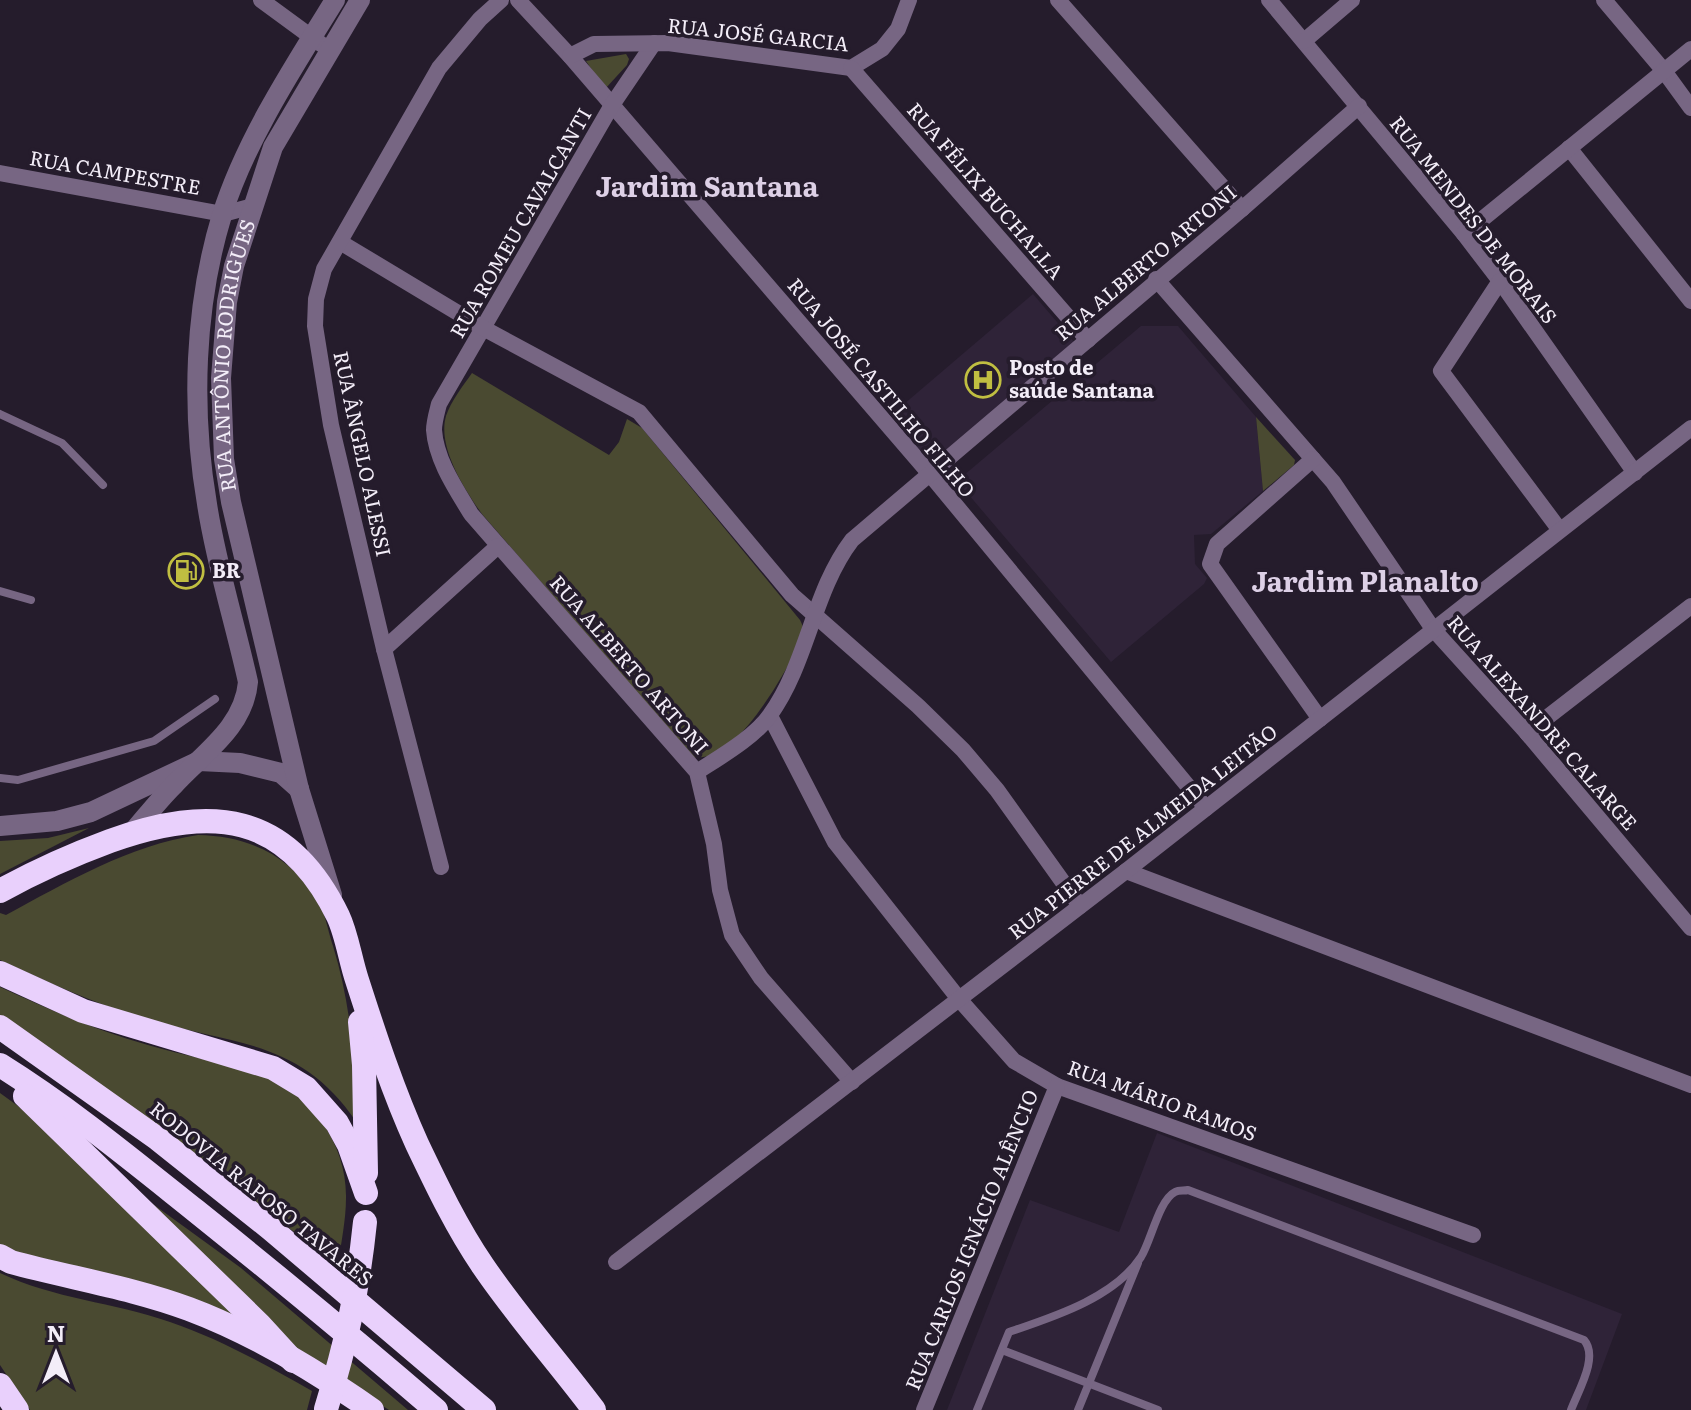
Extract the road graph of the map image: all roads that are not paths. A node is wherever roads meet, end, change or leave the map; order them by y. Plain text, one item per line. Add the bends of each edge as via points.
1 (261, 0) edge
2 (335, 0) edge
3 (360, 0) edge
4 (501, 0) edge
5 (518, 0) edge
6 (909, 0) edge
7 (1058, 0) edge
8 (1269, 0) edge
9 (1352, 0) edge
10 (1604, 0) edge
11 (312, 36) junction
12 (1304, 41) junction
13 (654, 43) junction
14 (1691, 49) edge
15 (330, 51) junction
16 (570, 56) junction
17 (851, 68) junction
18 (1664, 71) junction
19 (612, 105) junction
20 (1359, 106) junction
21 (1691, 108) edge
22 (264, 142) junction
23 (1569, 148) junction
24 (0, 173) edge
25 (253, 206) junction
26 (1242, 209) junction
27 (223, 214) junction
28 (1464, 234) junction
29 (340, 242) junction
30 (1156, 279) junction
31 (1500, 281) junction
32 (1691, 301) edge
33 (483, 328) junction
34 (1088, 340) junction
35 (0, 414) edge
36 (434, 428) joint
37 (1691, 428) edge
38 (1313, 459) junction
39 (929, 473) junction
40 (1635, 473) junction
41 (103, 485) dead end
42 (1559, 529) junction
43 (498, 546) junction
44 (0, 591) edge
45 (31, 600) dead end
46 (1691, 606) edge
47 (816, 618) junction
48 (1433, 629) junction
49 (384, 649) junction
50 (215, 699) dead end
51 (770, 716) junction
52 (1320, 719) junction
53 (1527, 733) junction
54 (199, 761) junction
55 (697, 772) junction
56 (0, 778) edge
57 (299, 789) junction
58 (1206, 808) junction
59 (0, 826) edge
60 (131, 834) junction
61 (441, 867) dead end
62 (1126, 871) junction
63 (0, 891) edge
64 (1080, 906) junction
65 (339, 918) junction
66 (1691, 928) edge
67 (0, 973) edge
68 (356, 976) junction
69 (959, 999) junction
70 (0, 1027) edge
71 (0, 1065) edge
72 (0, 1072) edge
73 (852, 1082) junction
74 (1691, 1085) edge
75 (1057, 1086) junction
76 (366, 1193) junction
77 (1473, 1235) dead end
78 (0, 1256) edge
79 (1141, 1257) junction
80 (616, 1262) dead end
81 (1002, 1350) junction
82 (293, 1361) junction
83 (1089, 1384) junction
84 (0, 1385) edge
85 (0, 1392) edge
86 (17, 1410) edge
87 (325, 1410) edge
88 (372, 1410) edge
89 (436, 1410) edge
90 (484, 1410) edge
91 (594, 1410) edge
92 (924, 1410) edge
93 (977, 1410) edge
94 (1078, 1410) edge
95 (1158, 1410) edge
96 (1571, 1410) edge

1 - 11 street
2 - 11 street, RUA ANTÔNIO RODRIGUES
3 - 15 street, RUA ANTÔNIO RODRIGUES
4 - 29 street, RUA ÂNGELO ALESSI via 439,68
5 - 16 street, RUA JOSÉ CASTILHO FILHO
6 - 17 street, RUA JOSÉ GARCIA via 898,29 882,49
7 - 26 street
8 - 12 street, RUA MENDES DE MORAIS
9 - 12 street
10 - 18 street
11 - 15 street
11 - 22 street, RUA ANTÔNIO RODRIGUES
12 - 20 street, RUA MENDES DE MORAIS
13 - 16 street, RUA JOSÉ GARCIA via 594,44
13 - 17 street, RUA JOSÉ GARCIA
13 - 19 street, RUA ROMEU CAVALCANTI
14 - 18 street
15 - 22 street, RUA ANTÔNIO RODRIGUES
16 - 19 street, RUA JOSÉ CASTILHO FILHO
17 - 34 street, RUA FÉLIX BUCHALLA
18 - 21 street
18 - 23 street
19 - 33 street, RUA ROMEU CAVALCANTI
19 - 39 street, RUA JOSÉ CASTILHO FILHO
20 - 26 street, RUA ALBERTO ARTONI
20 - 28 street, RUA MENDES DE MORAIS
22 - 25 street, RUA ANTÔNIO RODRIGUES
22 - 27 street, RUA ANTÔNIO RODRIGUES
23 - 28 street
23 - 32 street
24 - 27 street, RUA CAMPESTRE
25 - 27 street
25 - 57 street, RUA ANTÔNIO RODRIGUES via 227,302 221,378 224,459
26 - 30 street, RUA ALBERTO ARTONI
27 - 54 street, RUA ANTÔNIO RODRIGUES via 203,308 197,415 206,504 248,682 247,699 237,716
28 - 31 street, RUA MENDES DE MORAIS
29 - 33 street
29 - 49 street, RUA ÂNGELO ALESSI via 324,269 315,326 331,425
30 - 34 street, RUA ALBERTO ARTONI
30 - 38 street, RUA ALEXANDRE CALARGE
31 - 40 street, RUA MENDES DE MORAIS
31 - 42 street via 1441,371
33 - 36 street, RUA ROMEU CAVALCANTI via 439,404
33 - 47 street via 639,412
34 - 39 street, RUA ALBERTO ARTONI
35 - 41 lane via 62,443
36 - 43 street, RUA ALBERTO ARTONI via 453,483
37 - 40 street, RUA PIERRE DE ALMEIDA LEITÃO
38 - 48 street, RUA ALEXANDRE CALARGE
38 - 52 street via 1217,544 1210,564
39 - 47 street, RUA ALBERTO ARTONI via 840,555
39 - 58 street, RUA JOSÉ CASTILHO FILHO
40 - 42 street, RUA PIERRE DE ALMEIDA LEITÃO
42 - 48 street, RUA PIERRE DE ALMEIDA LEITÃO
43 - 49 street
43 - 55 street, RUA ALBERTO ARTONI
44 - 45 lane
46 - 53 street
47 - 51 street, RUA ALBERTO ARTONI
47 - 64 street via 963,750
48 - 52 street, RUA PIERRE DE ALMEIDA LEITÃO
48 - 53 street, RUA ALEXANDRE CALARGE
49 - 61 street, RUA ÂNGELO ALESSI
50 - 56 lane via 154,741 18,780
51 - 55 street, RUA ALBERTO ARTONI
51 - 69 street, RUA MÁRIO RAMOS via 835,842
52 - 58 street, RUA PIERRE DE ALMEIDA LEITÃO
53 - 66 street, RUA ALEXANDRE CALARGE
54 - 57 street via 281,773
54 - 59 street via 91,812
54 - 60 street, RUA ANTÔNIO RODRIGUES
55 - 73 street via 732,935 761,978
57 - 65 street, RUA ANTÔNIO RODRIGUES
58 - 62 street, RUA PIERRE DE ALMEIDA LEITÃO
60 - 63 highway via 38,870
60 - 65 highway via 180,821 210,820 266,834 292,851 315,876
62 - 64 street, RUA PIERRE DE ALMEIDA LEITÃO
62 - 74 street
64 - 69 street, RUA PIERRE DE ALMEIDA LEITÃO
65 - 68 highway
67 - 76 highway via 83,1011 273,1068 306,1088 337,1123
68 - 76 highway
68 - 91 highway via 390,1083 448,1209 484,1267
69 - 73 street, RUA PIERRE DE ALMEIDA LEITÃO
69 - 75 street, RUA MÁRIO RAMOS via 1014,1061
70 - 90 highway, RODOVIA RAPOSO TAVARES via 181,1157
71 - 89 highway via 139,1166
72 - 82 highway
73 - 80 street, RUA PIERRE DE ALMEIDA LEITÃO
75 - 77 street, RUA MÁRIO RAMOS
75 - 92 street, RUA CARLOS IGNÁCIO ALÊNCIO
76 - 87 highway, bridge via 359,1281
78 - 82 highway via 189,1309
79 - 81 lane via 1113,1286 1009,1332
79 - 83 lane
79 - 96 lane via 1166,1200 1175,1192 1200,1193 1584,1340 1591,1357
81 - 83 lane
81 - 93 lane
82 - 88 highway
83 - 94 lane
83 - 95 lane
84 - 86 highway
85 - 86 highway

